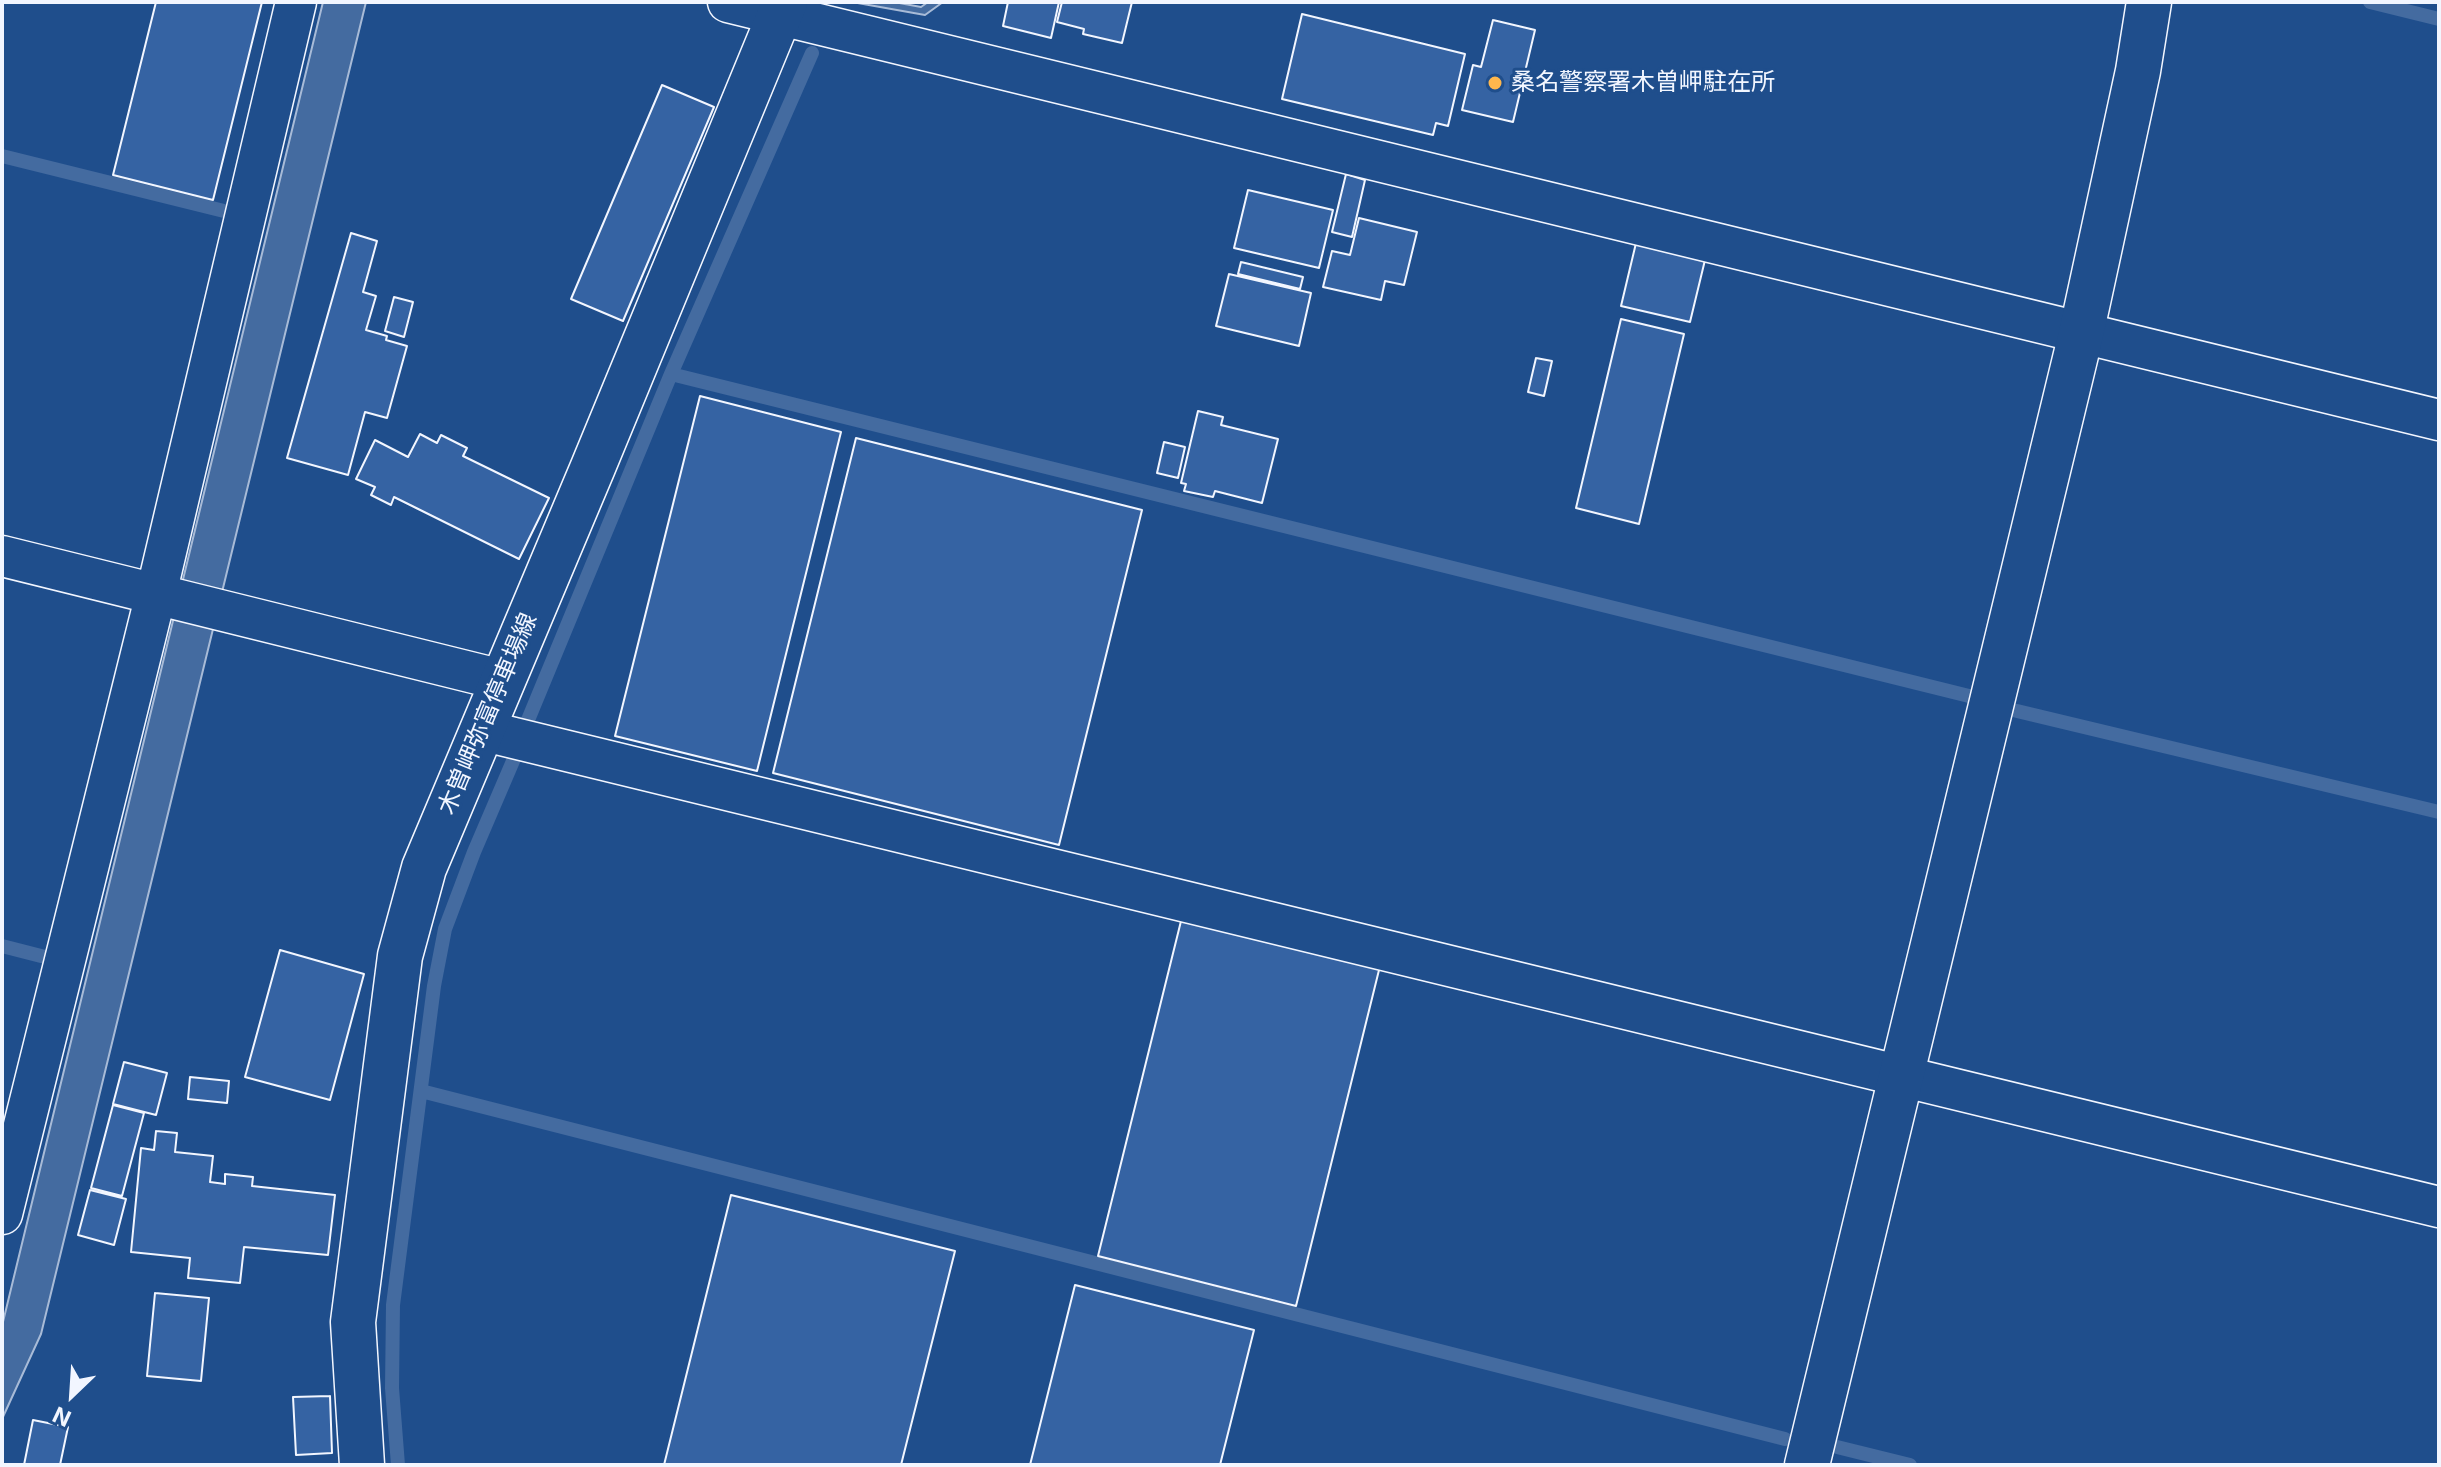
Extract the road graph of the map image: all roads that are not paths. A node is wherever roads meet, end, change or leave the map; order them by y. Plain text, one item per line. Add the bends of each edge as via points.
1 (296, 2) edge
2 (728, 2) edge
3 (2149, 2) edge
4 (782, 9) edge
5 (2081, 334) junction
6 (2439, 420) edge
7 (2, 556) edge
8 (162, 596) junction
9 (502, 680) junction
10 (481, 730) junction
11 (1900, 1076) junction
12 (2439, 1207) edge
13 (2, 1214) edge
14 (362, 1465) edge
15 (1807, 1465) edge

1 - 8 street
2 - 4 street
3 - 5 main road
4 - 5 street
4 - 9 main road, 木曽岬弥富停車場線
5 - 6 street
5 - 11 main road
7 - 8 street
8 - 9 street
8 - 13 street
9 - 10 main road, 木曽岬弥富停車場線
10 - 11 street
10 - 14 main road, 木曽岬弥富停車場線 via 424,868 400,956 353,1322
11 - 12 street
11 - 15 main road

